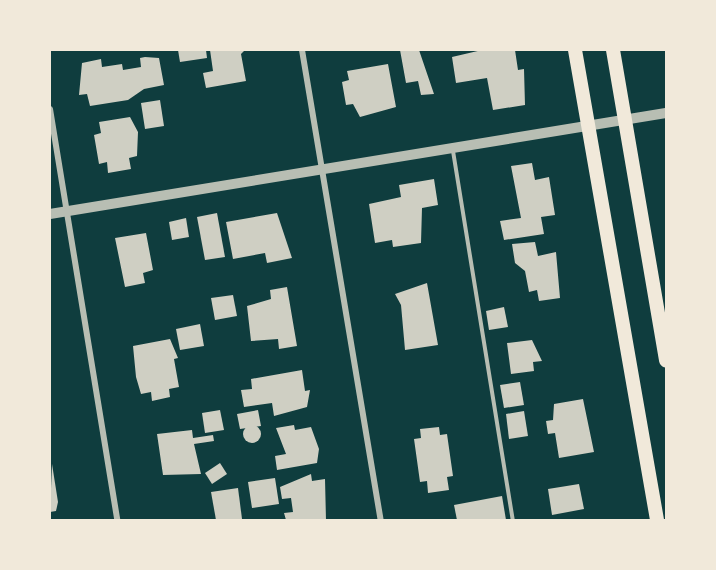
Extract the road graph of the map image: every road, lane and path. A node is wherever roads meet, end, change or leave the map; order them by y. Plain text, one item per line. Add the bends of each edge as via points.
1 (302, 50) edge
2 (575, 50) edge
3 (614, 50) edge
4 (50, 109) edge
5 (666, 113) edge
6 (626, 120) junction
7 (589, 128) junction
8 (452, 150) junction
9 (324, 170) junction
10 (66, 211) junction
11 (50, 214) edge
12 (666, 361) edge
13 (117, 520) edge
14 (381, 520) edge
15 (513, 520) edge
16 (657, 520) edge

1 - 9 street
2 - 7 main road
3 - 6 main road
4 - 10 street
5 - 6 street
6 - 7 street
6 - 12 main road
7 - 8 street
7 - 16 main road
8 - 9 street
8 - 15 lane
9 - 10 street
9 - 14 street
10 - 11 street
10 - 13 street

